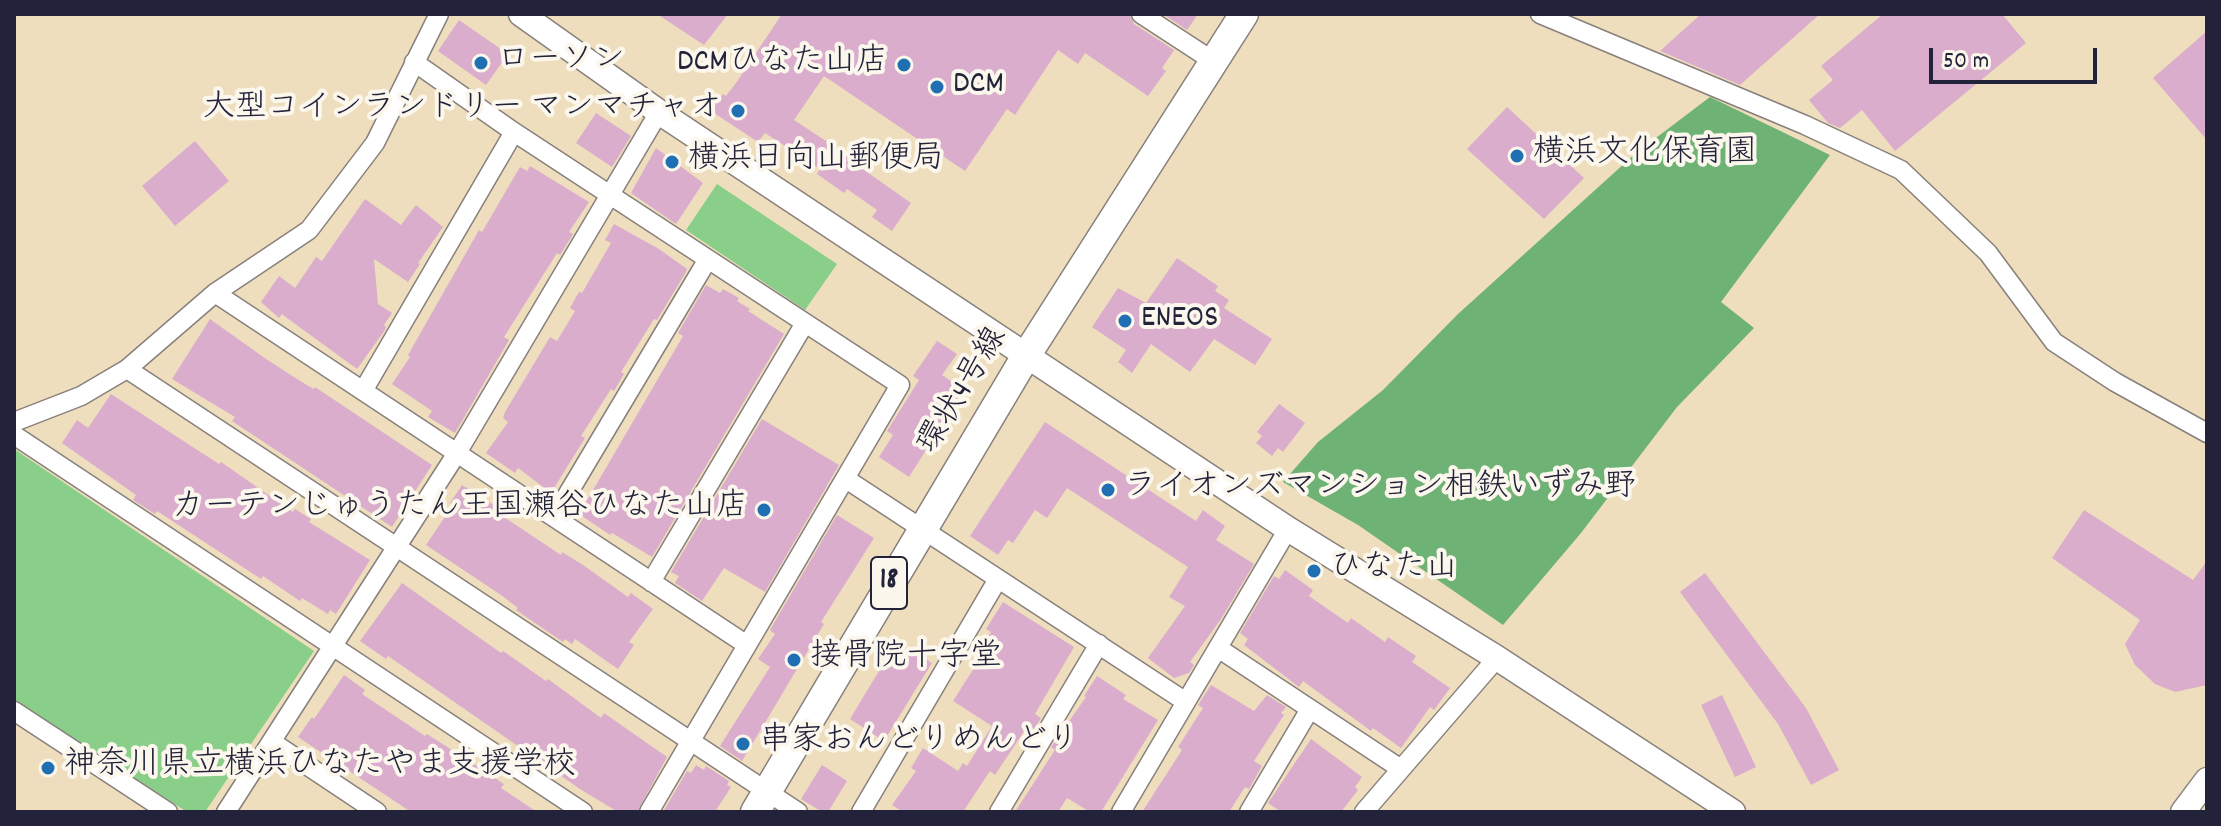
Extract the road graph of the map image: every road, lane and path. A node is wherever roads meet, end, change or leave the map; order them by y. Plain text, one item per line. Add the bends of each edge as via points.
1 (439, 14) edge
2 (521, 14) edge
3 (1141, 14) edge
4 (1244, 14) edge
5 (1540, 14) edge
6 (1213, 61) junction
7 (414, 62) junction
8 (659, 112) junction
9 (514, 132) junction
10 (609, 193) junction
11 (708, 259) junction
12 (215, 293) junction
13 (805, 323) junction
14 (1026, 356) junction
15 (127, 369) junction
16 (363, 391) junction
17 (14, 422) edge
18 (2207, 433) edge
19 (14, 435) edge
20 (457, 453) junction
21 (846, 479) junction
22 (554, 517) junction
23 (922, 529) junction
24 (1288, 529) junction
25 (396, 548) junction
26 (998, 579) junction
27 (651, 582) junction
28 (1099, 644) junction
29 (747, 645) junction
30 (333, 646) junction
31 (1218, 648) junction
32 (1497, 658) junction
33 (1186, 702) junction
34 (1310, 709) junction
35 (14, 711) edge
36 (272, 742) junction
37 (690, 743) junction
38 (1401, 769) junction
39 (2207, 780) edge
40 (761, 803) edge
41 (168, 812) edge
42 (226, 812) edge
43 (377, 812) edge
44 (583, 812) edge
45 (649, 812) edge
46 (798, 812) edge
47 (861, 812) edge
48 (999, 812) edge
49 (1121, 812) edge
50 (1249, 812) edge
51 (1364, 812) edge
52 (1733, 812) edge
53 (2183, 812) edge

1 - 7 street
2 - 8 street
3 - 6 street
4 - 6 main road, 環状4号線 / 18
5 - 18 street via 1901,170 1988,253 2054,342
6 - 14 main road, 環状4号線 / 18
7 - 9 street
7 - 12 street via 375,143 309,230
8 - 10 street
8 - 14 street
9 - 10 street
9 - 16 street
10 - 11 street
10 - 20 street
11 - 13 street
11 - 22 street
12 - 15 street
12 - 16 street
13 - 21 street via 900,385
13 - 27 street
14 - 23 main road, 環状4号線 / 18
14 - 24 street
15 - 17 street via 81,396
15 - 25 street
16 - 20 street
19 - 30 street
20 - 22 street
20 - 25 street
21 - 23 street
21 - 29 street
22 - 27 street
23 - 26 street
23 - 40 main road, 環状4号線 / 18
24 - 31 street
24 - 32 street
25 - 30 street
25 - 37 street
26 - 28 street
26 - 47 street
27 - 29 street
28 - 33 street
28 - 48 street
29 - 37 street
30 - 36 street
30 - 44 street
31 - 33 street
31 - 34 street
32 - 38 street
32 - 52 street
33 - 49 street
34 - 38 street
34 - 50 street
35 - 41 street
36 - 42 street
36 - 43 street
37 - 40 street
37 - 45 street
38 - 51 street
39 - 53 street
40 - 46 street

